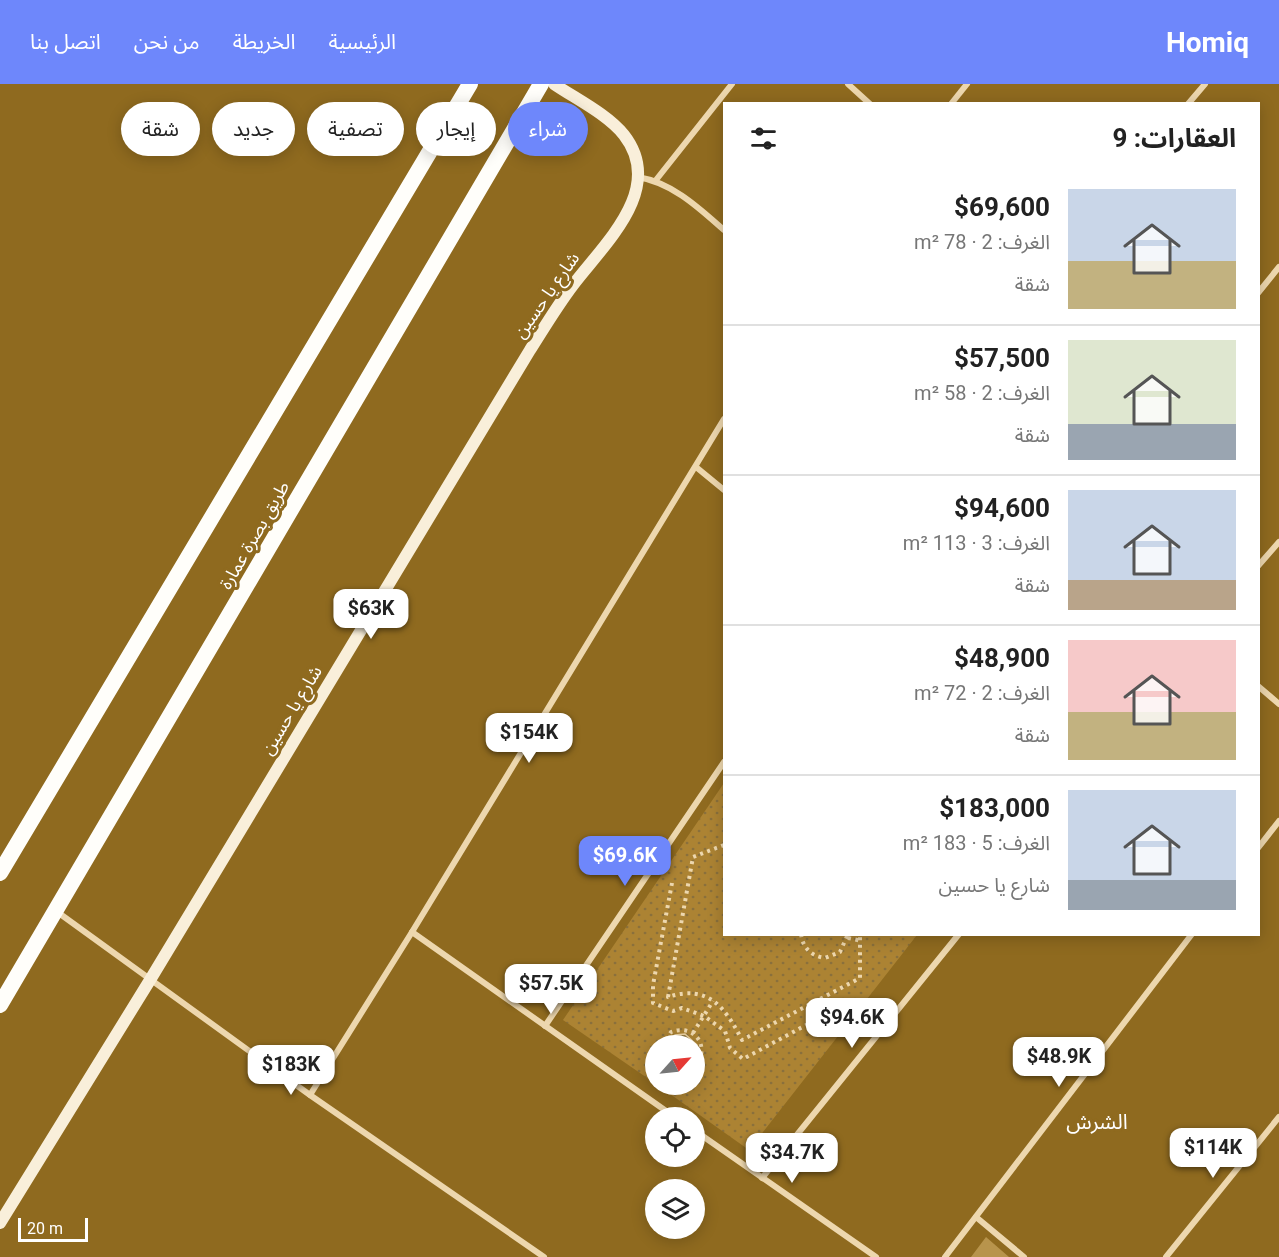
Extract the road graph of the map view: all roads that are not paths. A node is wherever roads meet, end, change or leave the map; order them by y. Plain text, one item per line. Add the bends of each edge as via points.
1 (470, 84) edge
2 (541, 84) edge
3 (554, 84) edge
4 (732, 84) edge
5 (848, 84) edge
6 (967, 84) edge
7 (1205, 84) edge
8 (868, 102) edge
9 (953, 102) edge
10 (1190, 102) edge
11 (638, 177) junction
12 (656, 180) junction
13 (723, 229) edge
14 (1279, 267) edge
15 (1260, 291) edge
16 (723, 421) edge
17 (696, 467) junction
18 (723, 489) edge
19 (1279, 542) edge
20 (1260, 564) edge
21 (1260, 688) edge
22 (1279, 704) edge
23 (723, 763) edge
24 (1279, 821) edge
25 (1260, 845) edge
26 (0, 873) edge
27 (55, 910) junction
28 (412, 932) junction
29 (957, 936) edge
30 (1190, 936) edge
31 (150, 980) junction
32 (0, 1005) edge
33 (545, 1026) junction
34 (310, 1095) junction
35 (660, 1107) edge
36 (1279, 1117) edge
37 (705, 1138) edge
38 (762, 1178) junction
39 (976, 1217) junction
40 (0, 1223) edge
41 (544, 1257) edge
42 (876, 1257) edge
43 (945, 1257) edge
44 (1024, 1257) edge
45 (1166, 1257) edge

1 - 26 highway
2 - 27 highway, طريق بصرة عمارة
3 - 11 main road, شارع يا حسين via 619,130 632,149
4 - 12 street
5 - 8 street
6 - 9 street
7 - 10 street
11 - 12 street
11 - 31 main road, شارع يا حسين via 632,206 530,350
12 - 13 street
14 - 15 street
16 - 17 street
17 - 18 street
17 - 28 street
19 - 20 street
21 - 22 street
23 - 33 street
24 - 25 street
27 - 31 street
27 - 32 highway, طريق بصرة عمارة
28 - 33 street
28 - 34 street
29 - 38 street
30 - 39 street
31 - 34 street
31 - 40 main road, شارع يا حسين
33 - 35 street
34 - 41 street
36 - 45 street
37 - 38 street
38 - 42 street
39 - 43 street
39 - 44 street

